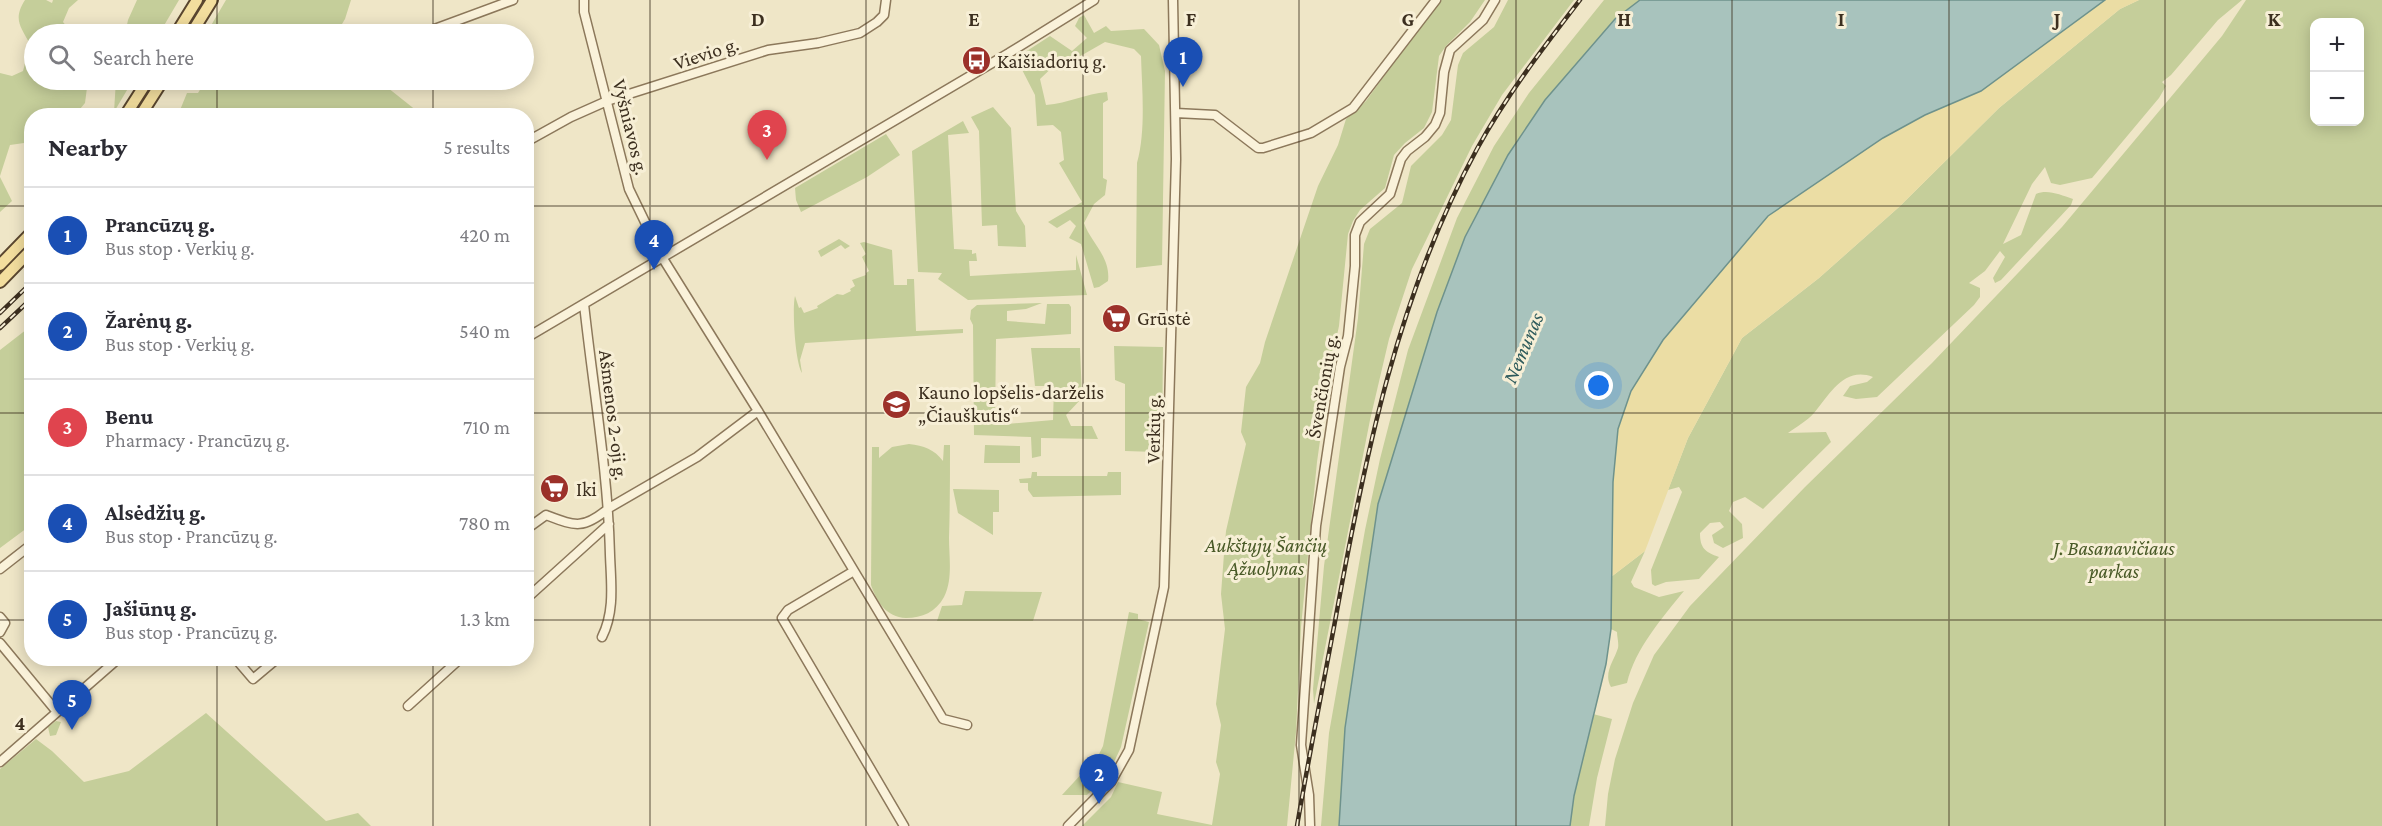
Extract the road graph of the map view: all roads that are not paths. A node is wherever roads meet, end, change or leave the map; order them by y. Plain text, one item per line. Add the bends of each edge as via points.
1 (197, 0) edge
2 (212, 0) edge
3 (513, 0) edge
4 (584, 0) edge
5 (886, 0) edge
6 (1094, 0) edge
7 (1436, 0) edge
8 (1495, 0) edge
9 (1171, 2) edge
10 (182, 24) edge
11 (196, 24) edge
12 (448, 24) edge
13 (142, 90) edge
14 (157, 90) edge
15 (607, 101) junction
16 (130, 108) edge
17 (145, 108) edge
18 (1176, 113) junction
19 (534, 138) edge
20 (24, 240) edge
21 (24, 257) edge
22 (662, 257) junction
23 (0, 265) edge
24 (0, 282) edge
25 (584, 304) junction
26 (534, 333) edge
27 (759, 411) junction
28 (609, 508) junction
29 (534, 524) edge
30 (609, 524) junction
31 (24, 550) edge
32 (0, 569) edge
33 (854, 571) junction
34 (534, 592) edge
35 (0, 617) edge
36 (0, 632) edge
37 (602, 637) dead end
38 (0, 643) edge
39 (110, 666) edge
40 (242, 666) edge
41 (268, 666) edge
42 (452, 666) edge
43 (408, 706) dead end
44 (57, 712) junction
45 (967, 725) dead end
46 (0, 762) edge
47 (904, 826) edge
48 (1068, 826) edge
49 (1310, 826) edge

1 - 10 main road
2 - 11 main road
3 - 12 street
4 - 15 street, Vyšniavos g.
5 - 15 street, Vievio g. via 884,15 860,33 768,50
6 - 22 street via 989,66
7 - 18 street via 1353,108 1311,134 1258,148 1215,115
8 - 49 street, Švenčionių g. via 1483,20 1450,50 1435,125 1401,159 1390,194 1360,222 1355,235 1348,336 1316,526 1301,745
9 - 18 street, Verkių g.
13 - 16 main road
14 - 17 main road
15 - 19 street, Vievio g.
15 - 22 street, Vyšniavos g. via 629,189
18 - 48 street, Verkių g. via 1162,601 1129,750 1111,782
20 - 23 main road
21 - 24 main road
22 - 25 street
22 - 27 street, Vyšniavos g.
25 - 26 street
25 - 28 street, Ašmenos 2-oji g.
27 - 28 street via 697,457
27 - 33 street, Vyšniavos g.
28 - 29 street via 596,518 574,525 546,515
28 - 30 street, Ašmenos 2-oji g.
30 - 34 street
30 - 37 street, Ašmenos 2-oji g. via 611,607
31 - 32 street
33 - 45 street, Vyšniavos g. via 943,719
33 - 47 street via 788,610 782,618
35 - 36 street via 5,622
38 - 44 street
39 - 44 street
40 - 41 street via 253,679
42 - 43 street
44 - 46 street

